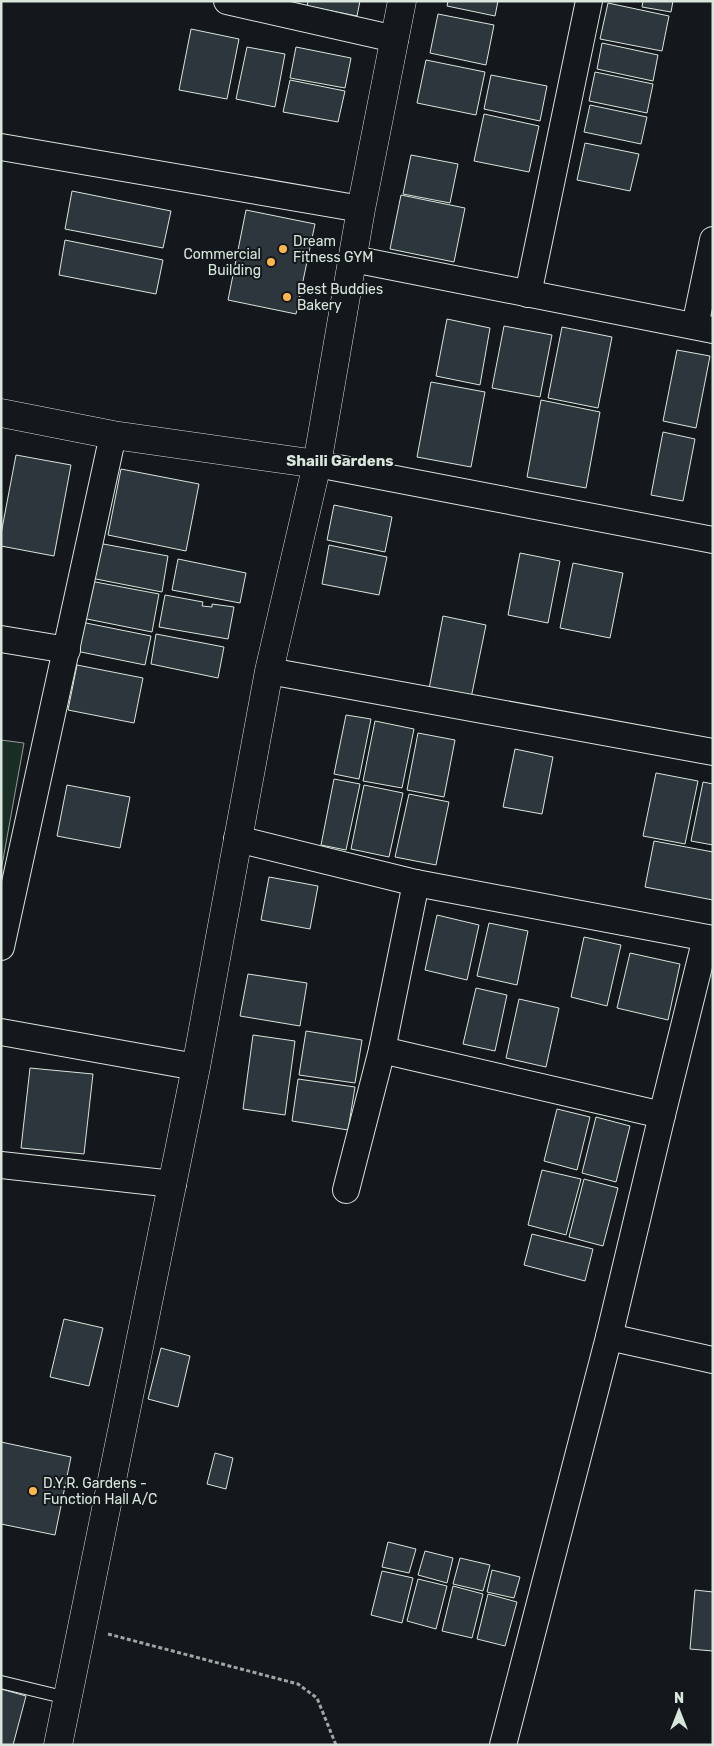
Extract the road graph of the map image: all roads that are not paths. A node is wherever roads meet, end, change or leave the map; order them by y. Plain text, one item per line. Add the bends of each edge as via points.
1 (227, 1) edge
2 (402, 1) edge
3 (589, 1) edge
4 (395, 38) junction
5 (1, 147) edge
6 (361, 209) junction
7 (713, 240) edge
8 (353, 259) junction
9 (528, 294) junction
10 (704, 328) edge
11 (1, 413) edge
12 (113, 435) junction
13 (317, 464) junction
14 (713, 540) edge
15 (1, 639) edge
16 (67, 650) junction
17 (269, 671) junction
18 (713, 752) edge
19 (237, 839) junction
20 (416, 882) junction
21 (710, 939) edge
22 (1, 947) edge
23 (1, 1032) edge
24 (382, 1050) junction
25 (196, 1067) junction
26 (662, 1115) junction
27 (1, 1165) edge
28 (173, 1184) junction
29 (346, 1190) dead end
30 (609, 1337) junction
31 (713, 1360) edge
32 (1, 1682) edge
33 (67, 1698) junction
34 (58, 1745) edge
35 (503, 1745) edge

1 - 4 street
2 - 4 street
3 - 9 street
4 - 6 street
5 - 6 street
6 - 8 street
7 - 10 street
8 - 9 street
8 - 13 street
9 - 10 street
11 - 12 street
12 - 13 street
12 - 16 street
13 - 14 street
13 - 17 street
15 - 16 street
16 - 22 street
17 - 18 street
17 - 19 street
19 - 20 street
19 - 25 street
20 - 21 street
20 - 24 street
21 - 26 street
23 - 25 street
24 - 26 street
24 - 29 street
25 - 28 street
26 - 30 street
27 - 28 street
28 - 33 street
30 - 31 street
30 - 35 street
32 - 33 lane
33 - 34 street

